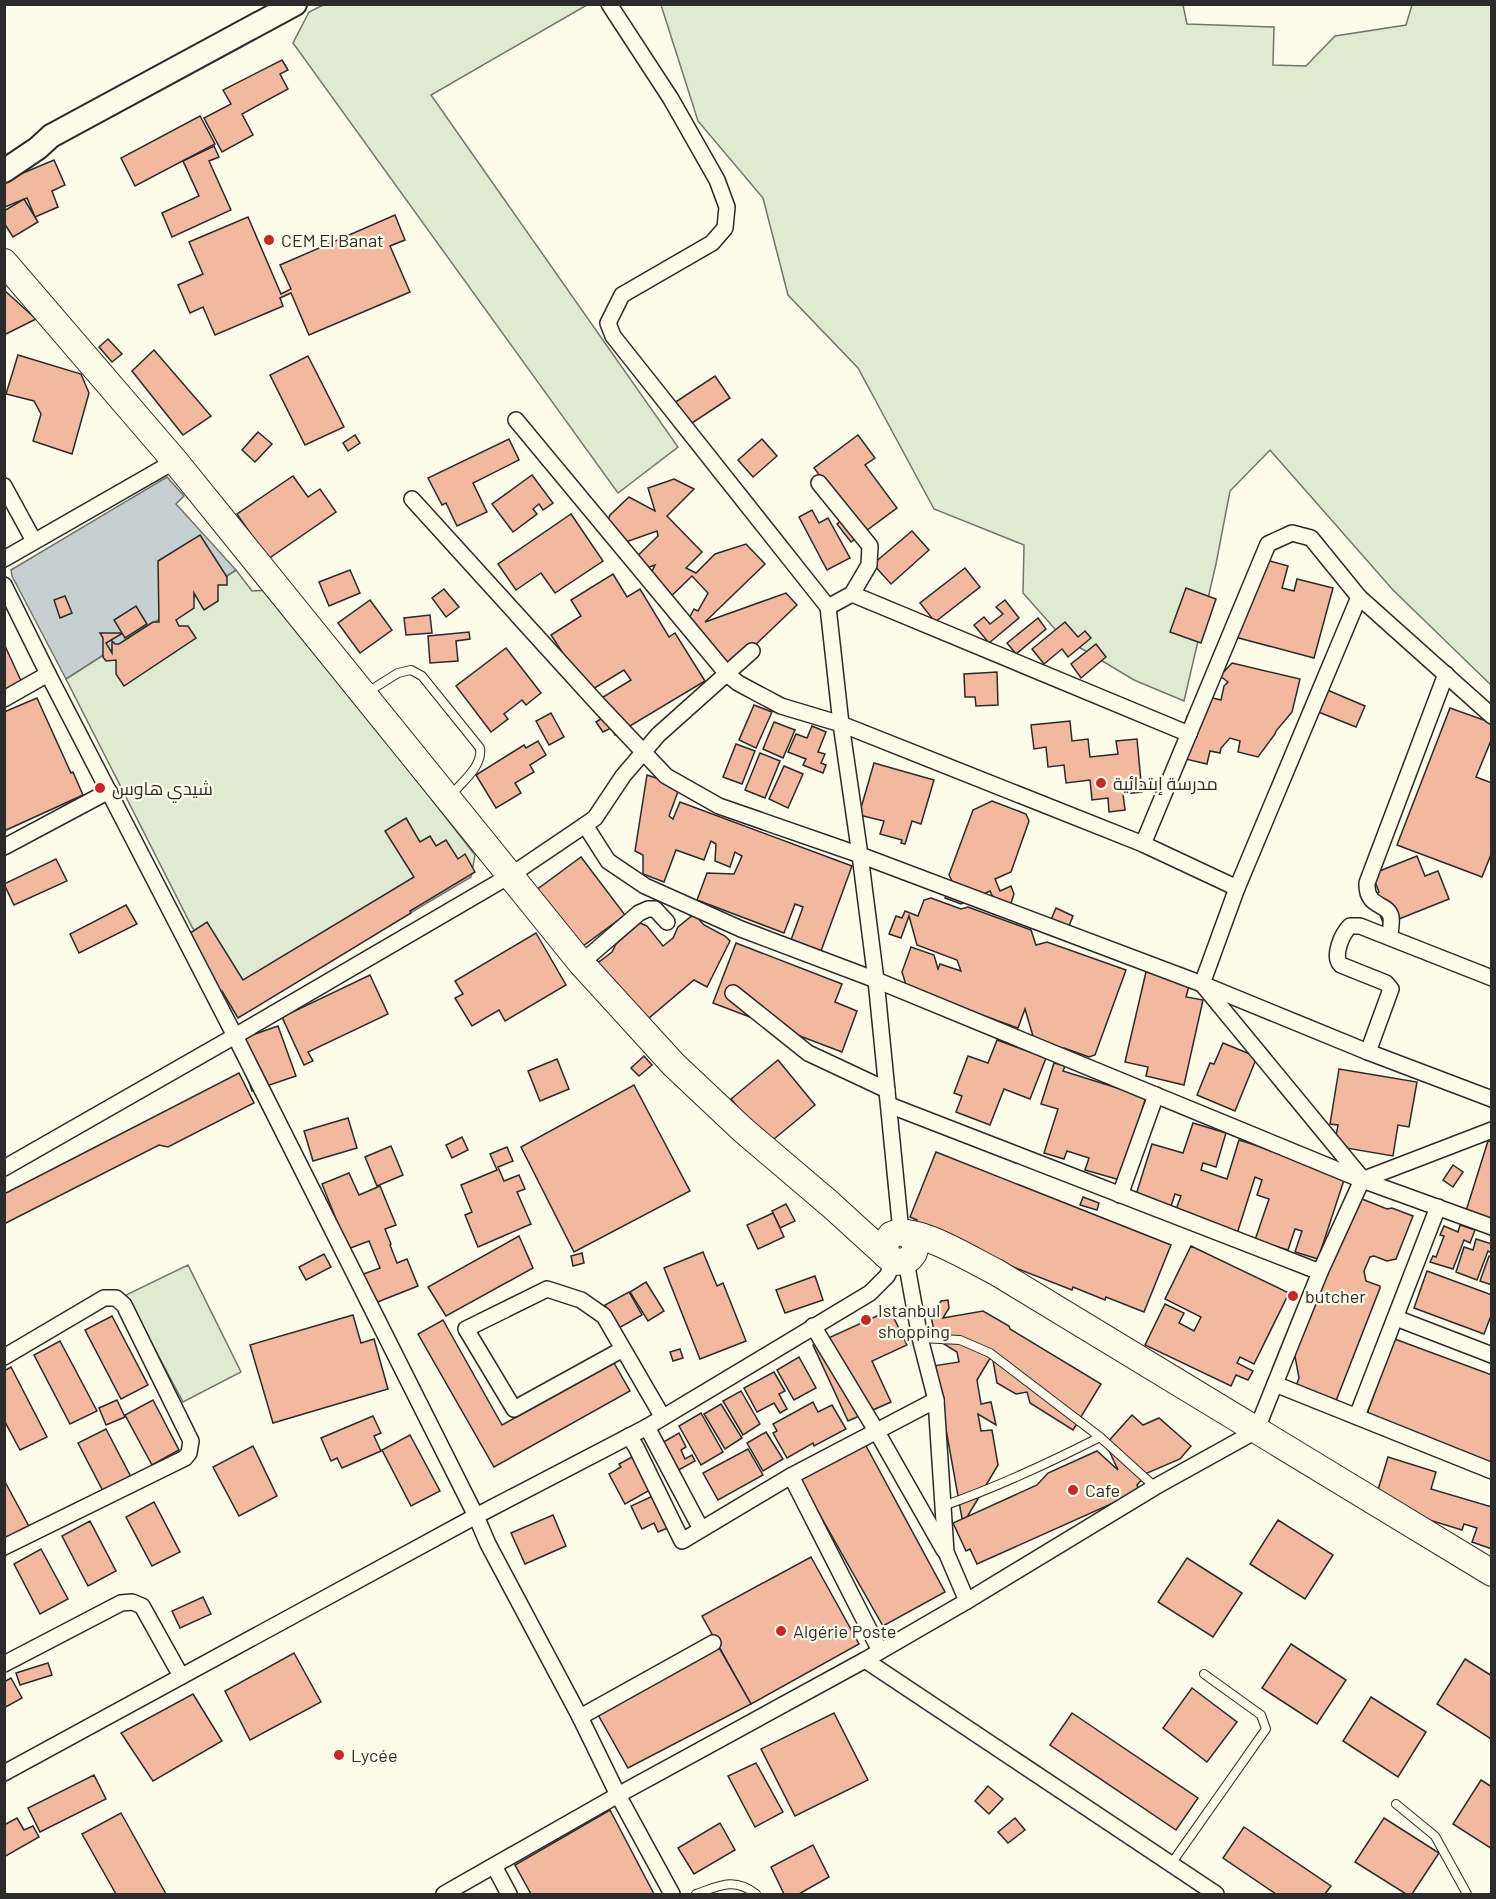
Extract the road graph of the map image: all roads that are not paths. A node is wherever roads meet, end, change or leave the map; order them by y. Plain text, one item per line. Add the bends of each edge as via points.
1 (295, 4) edge
2 (609, 4) edge
3 (4, 171) edge
4 (4, 262) edge
5 (516, 420) dead end
6 (175, 461) junction
7 (819, 483) dead end
8 (4, 486) edge
9 (412, 499) dead end
10 (34, 541) junction
11 (4, 559) edge
12 (4, 585) edge
13 (852, 594) junction
14 (1359, 597) junction
15 (828, 607) junction
16 (752, 651) dead end
17 (48, 674) junction
18 (727, 674) junction
19 (1446, 674) junction
20 (364, 694) junction
21 (4, 699) edge
22 (1491, 716) edge
23 (841, 724) junction
24 (1189, 734) junction
25 (644, 753) junction
26 (109, 791) junction
27 (448, 798) junction
28 (585, 825) junction
29 (1143, 844) junction
30 (4, 847) edge
31 (860, 855) junction
32 (511, 875) junction
33 (1237, 888) junction
34 (667, 922) dead end
35 (1389, 937) junction
36 (581, 963) junction
37 (1491, 978) edge
38 (876, 980) junction
39 (1202, 984) junction
40 (733, 993) dead end
41 (235, 1036) junction
42 (1368, 1052) junction
43 (1156, 1095) junction
44 (888, 1098) junction
45 (1491, 1099) edge
46 (1491, 1130) edge
47 (4, 1168) edge
48 (1362, 1180) junction
49 (1120, 1195) junction
50 (1438, 1207) junction
51 (1491, 1227) edge
52 (900, 1247) junction
53 (1320, 1272) junction
54 (1396, 1318) junction
55 (813, 1326) junction
56 (921, 1338) junction
57 (623, 1349) junction
58 (1491, 1354) edge
59 (4, 1356) edge
60 (1275, 1384) junction
61 (936, 1400) junction
62 (662, 1416) junction
63 (1357, 1416) junction
64 (647, 1427) junction
65 (1256, 1431) junction
66 (877, 1432) junction
67 (629, 1436) junction
68 (1100, 1437) junction
69 (1491, 1471) edge
70 (791, 1476) junction
71 (1155, 1487) junction
72 (943, 1506) junction
73 (476, 1516) junction
74 (701, 1529) junction
75 (4, 1547) edge
76 (946, 1552) junction
77 (1491, 1573) edge
78 (967, 1601) junction
79 (713, 1643) dead end
80 (880, 1651) junction
81 (865, 1660) junction
82 (4, 1664) edge
83 (1204, 1674) dead end
84 (181, 1676) junction
85 (580, 1717) junction
86 (4, 1773) edge
87 (618, 1795) junction
88 (1395, 1804) dead end
89 (1171, 1864) junction
90 (494, 1866) junction
91 (444, 1894) edge
92 (509, 1894) edge
93 (672, 1894) edge
94 (696, 1894) edge
95 (756, 1894) edge
96 (1216, 1894) edge
97 (1467, 1894) edge

1 - 3 street via 51,136
2 - 15 street via 671,99 717,180 727,207 725,228 712,243 622,296 608,323 613,336
4 - 6 main road
5 - 18 street
6 - 10 street
6 - 20 main road
7 - 13 street via 870,546 869,566
8 - 10 street
9 - 25 street
10 - 11 street
12 - 17 street
13 - 15 street
13 - 24 street
14 - 19 street
14 - 24 street via 1311,538 1292,533 1268,544
14 - 33 street
15 - 23 street
16 - 18 street
17 - 21 street
17 - 26 street
18 - 23 street via 781,706
18 - 25 street via 658,735
19 - 22 street
19 - 35 street via 1367,883 1370,897 1391,916
20 - 27 main road
20 - 27 lane via 398,673 411,670 422,676 473,739 480,748 479,762
23 - 29 street
23 - 31 street
24 - 29 street
25 - 28 street via 595,818
25 - 31 street via 666,776 719,806
26 - 30 street
26 - 41 street
27 - 32 main road
28 - 32 street
28 - 38 street via 608,861 645,886 741,929
29 - 33 street
31 - 38 street
31 - 39 street
32 - 36 main road
32 - 41 street
33 - 39 street
34 - 36 street via 655,909 639,913
35 - 37 street
35 - 42 street via 1353,925 1345,931 1336,955 1341,965 1390,987
36 - 52 main road via 674,1065 743,1130 830,1204
38 - 43 street
38 - 44 street
39 - 42 street
39 - 48 street
40 - 44 street via 808,1053
41 - 47 street
41 - 73 street
42 - 45 street
43 - 48 street
43 - 49 street
44 - 49 street
44 - 52 street
46 - 48 street
48 - 50 street
48 - 53 street
49 - 53 street
50 - 51 street
50 - 54 street
52 - 55 street via 887,1276 876,1288
52 - 56 street
52 - 65 main road via 967,1258 1007,1278
53 - 60 street
54 - 58 street
54 - 63 street
55 - 62 street
55 - 66 street
56 - 61 street
56 - 68 lane via 960,1340 990,1353
57 - 57 street via 604,1316 580,1300 547,1289 466,1329 514,1409
57 - 62 street
59 - 75 street via 104,1298 116,1298 124,1305 189,1435 191,1447 185,1458
60 - 63 street
60 - 65 street
61 - 66 street
61 - 72 street
62 - 64 street
63 - 69 street
64 - 67 street
64 - 74 street
65 - 71 street
65 - 77 main road
66 - 70 street
66 - 76 street
67 - 73 street
67 - 74 street via 682,1541
68 - 71 lane
68 - 72 lane via 986,1491
70 - 74 street
70 - 80 street
71 - 78 street
72 - 76 street
73 - 84 street
73 - 85 street
76 - 78 street
78 - 80 street
79 - 85 street
80 - 81 street
81 - 87 street
81 - 89 street
82 - 84 street via 121,1603 132,1602 142,1606
83 - 89 lane via 1261,1714 1266,1729
84 - 86 street
85 - 87 street
87 - 90 street
87 - 93 street
88 - 97 lane via 1435,1836
89 - 96 street
90 - 91 street
90 - 92 street
94 - 95 lane via 723,1884 746,1887

